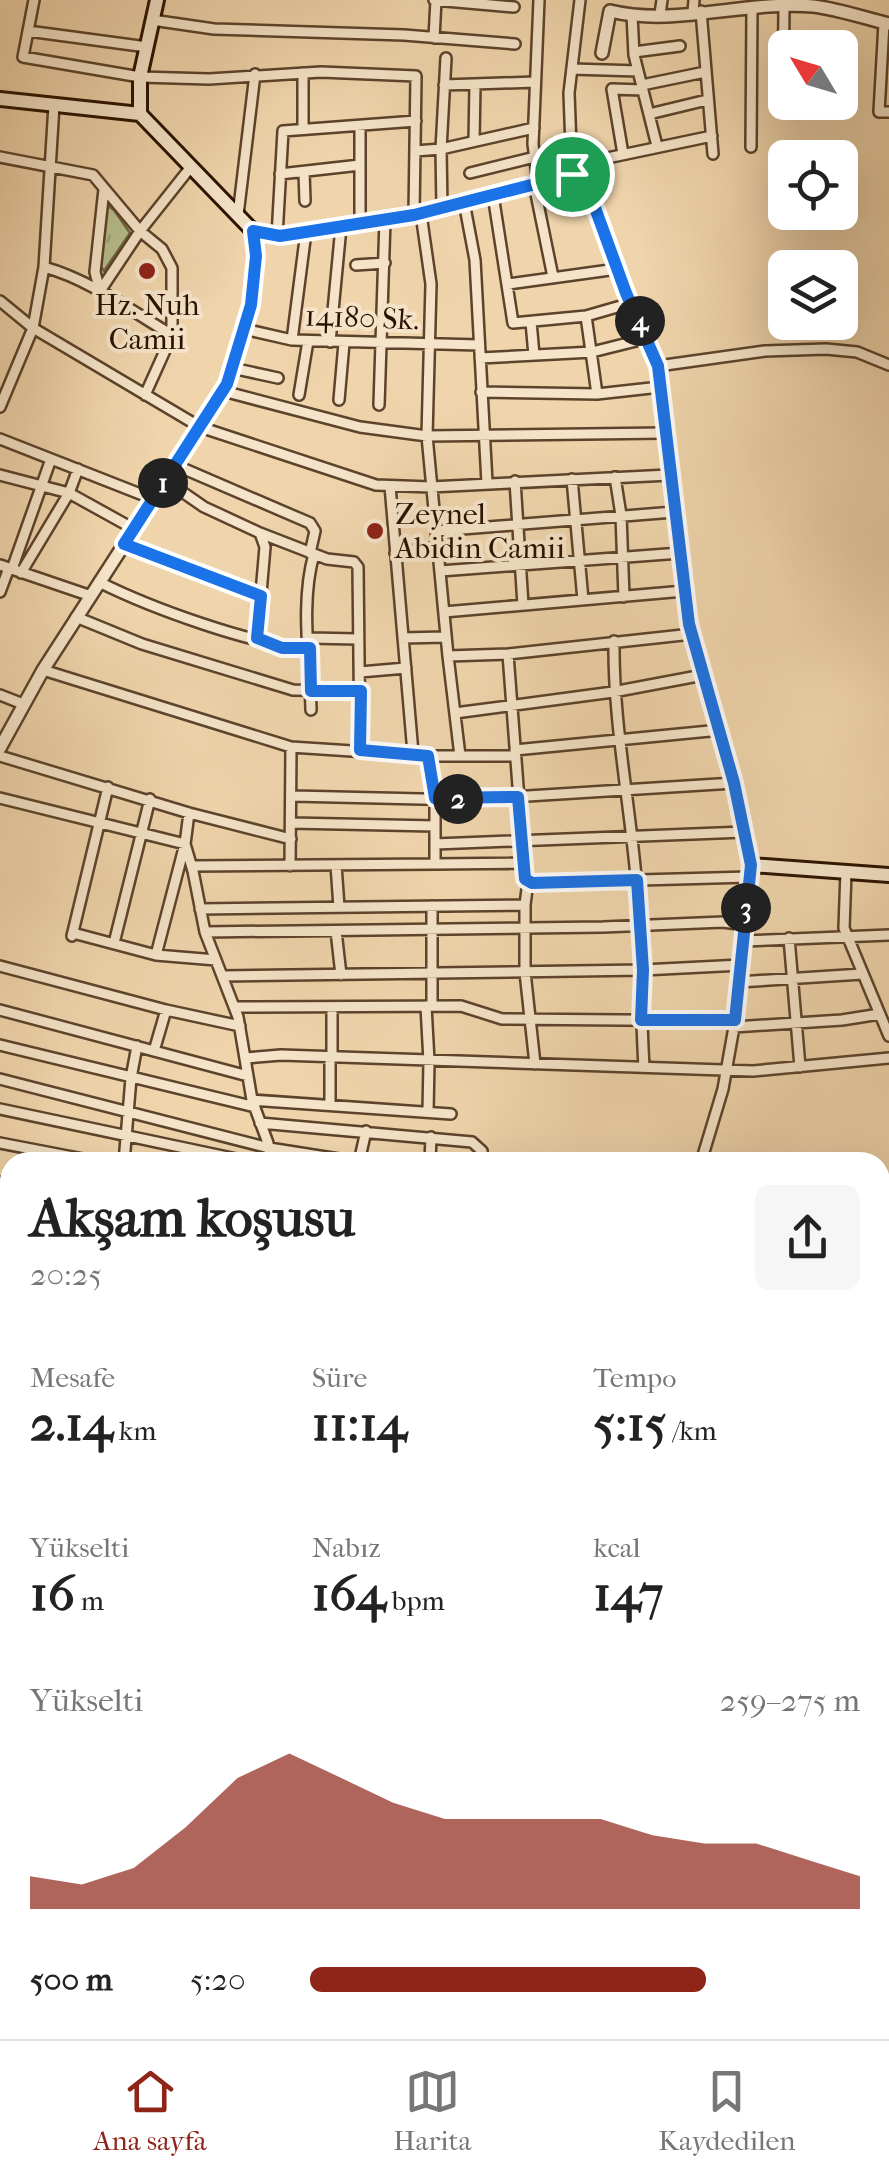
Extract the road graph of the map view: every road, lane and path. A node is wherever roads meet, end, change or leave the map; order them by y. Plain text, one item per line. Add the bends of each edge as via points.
1 (34, 0) edge
2 (156, 0) edge
3 (435, 0) edge
4 (539, 0) edge
5 (580, 0) edge
6 (638, 0) edge
7 (662, 0) edge
8 (729, 5) edge
9 (610, 6) edge
10 (784, 6) junction
11 (514, 7) dead end
12 (696, 8) edge
13 (752, 8) junction
14 (633, 14) junction
15 (660, 14) junction
16 (152, 20) junction
17 (886, 23) edge
18 (784, 30) edge
19 (28, 31) junction
20 (434, 38) junction
21 (515, 44) dead end
22 (680, 46) dead end
23 (146, 47) junction
24 (634, 52) junction
25 (602, 53) dead end
26 (446, 58) dead end
27 (572, 69) junction
28 (638, 71) junction
29 (303, 72) junction
30 (705, 72) junction
31 (255, 74) junction
32 (140, 76) junction
33 (535, 82) junction
34 (475, 84) junction
35 (444, 85) junction
36 (643, 88) junction
37 (0, 99) edge
38 (707, 100) junction
39 (54, 105) junction
40 (889, 112) edge
41 (140, 114) junction
42 (649, 114) junction
43 (416, 122) junction
44 (360, 126) junction
45 (303, 128) junction
46 (534, 128) junction
47 (712, 136) junction
48 (474, 142) junction
49 (657, 146) junction
50 (751, 147) dead end
51 (440, 150) junction
52 (415, 151) junction
53 (623, 154) junction
54 (713, 154) dead end
55 (0, 158) edge
56 (535, 158) junction
57 (49, 164) junction
58 (360, 165) junction
59 (190, 168) junction
60 (304, 172) junction
61 (470, 173) dead end
62 (577, 173) junction
63 (280, 174) junction
64 (536, 184) junction
65 (104, 189) junction
66 (493, 195) junction
67 (304, 201) dead end
68 (464, 202) junction
69 (442, 208) junction
70 (418, 214) junction
71 (238, 216) junction
72 (385, 220) junction
73 (360, 224) junction
74 (342, 227) junction
75 (140, 231) junction
76 (253, 231) junction
77 (306, 232) junction
78 (277, 236) junction
79 (384, 264) junction
80 (356, 265) dead end
81 (44, 267) junction
82 (617, 269) junction
83 (553, 278) junction
84 (508, 284) junction
85 (100, 291) junction
86 (0, 301) edge
87 (631, 303) junction
88 (586, 316) junction
89 (530, 322) junction
90 (32, 328) junction
91 (244, 329) junction
92 (172, 335) junction
93 (648, 338) junction
94 (292, 340) junction
95 (308, 341) junction
96 (330, 342) junction
97 (344, 343) junction
98 (382, 345) junction
99 (431, 346) junction
100 (479, 346) junction
101 (592, 352) junction
102 (534, 355) junction
103 (480, 358) junction
104 (889, 365) edge
105 (658, 366) junction
106 (232, 368) junction
107 (278, 378) dead end
108 (5, 385) edge
109 (660, 386) junction
110 (223, 391) junction
111 (481, 392) junction
112 (598, 394) junction
113 (146, 395) junction
114 (299, 395) dead end
115 (339, 400) dead end
116 (379, 405) dead end
117 (0, 406) edge
118 (200, 426) junction
119 (664, 432) junction
120 (427, 436) junction
121 (483, 436) junction
122 (0, 439) edge
123 (51, 459) junction
124 (175, 465) junction
125 (78, 469) junction
126 (0, 474) edge
127 (669, 474) junction
128 (615, 477) junction
129 (572, 478) junction
130 (165, 480) junction
131 (515, 482) junction
132 (486, 483) junction
133 (390, 486) junction
134 (41, 487) junction
135 (432, 487) junction
136 (69, 493) junction
137 (153, 499) junction
138 (674, 512) junction
139 (621, 516) junction
140 (574, 518) junction
141 (517, 522) junction
142 (134, 529) junction
143 (437, 531) junction
144 (260, 533) junction
145 (124, 544) junction
146 (438, 548) junction
147 (396, 553) junction
148 (680, 553) junction
149 (312, 554) junction
150 (624, 555) junction
151 (578, 559) junction
152 (520, 564) junction
153 (10, 569) edge
154 (440, 571) junction
155 (99, 582) junction
156 (684, 591) junction
157 (0, 592) edge
158 (90, 596) junction
159 (261, 596) junction
160 (624, 597) junction
161 (582, 600) junction
162 (523, 604) junction
163 (444, 612) junction
164 (76, 617) junction
165 (692, 634) junction
166 (446, 637) junction
167 (257, 638) junction
168 (403, 638) junction
169 (357, 639) junction
170 (614, 642) junction
171 (310, 643) junction
172 (508, 654) junction
173 (448, 656) junction
174 (406, 668) junction
175 (43, 670) junction
176 (360, 672) junction
177 (703, 676) junction
178 (311, 691) junction
179 (361, 691) junction
180 (614, 692) junction
181 (0, 695) edge
182 (23, 704) junction
183 (511, 707) junction
184 (311, 710) dead end
185 (455, 712) junction
186 (720, 730) junction
187 (621, 742) junction
188 (291, 747) junction
189 (0, 748) edge
190 (360, 750) junction
191 (413, 753) junction
192 (515, 753) junction
193 (0, 756) edge
194 (428, 756) junction
195 (460, 756) junction
196 (734, 783) junction
197 (108, 787) junction
198 (626, 790) junction
199 (293, 796) junction
200 (518, 797) junction
201 (0, 798) edge
202 (435, 798) junction
203 (150, 799) junction
204 (189, 814) junction
205 (99, 821) junction
206 (292, 823) junction
207 (435, 826) junction
208 (141, 832) junction
209 (744, 832) junction
210 (291, 838) junction
211 (632, 838) junction
212 (521, 841) junction
213 (185, 844) junction
214 (436, 844) junction
215 (434, 864) junction
216 (523, 864) junction
217 (336, 865) junction
218 (192, 866) junction
219 (290, 866) junction
220 (750, 866) junction
221 (846, 872) junction
222 (889, 875) edge
223 (637, 880) junction
224 (528, 881) junction
225 (525, 905) junction
226 (338, 906) junction
227 (432, 906) junction
228 (200, 909) junction
229 (744, 925) junction
230 (638, 926) junction
231 (525, 929) junction
232 (430, 931) junction
233 (205, 932) junction
234 (336, 932) junction
235 (846, 936) junction
236 (889, 936) edge
237 (789, 938) junction
238 (743, 942) junction
239 (114, 943) junction
240 (156, 955) junction
241 (216, 960) junction
242 (740, 965) junction
243 (0, 966) edge
244 (643, 970) junction
245 (525, 972) junction
246 (430, 974) junction
247 (862, 974) junction
248 (223, 976) junction
249 (341, 976) junction
250 (795, 980) junction
251 (739, 982) junction
252 (332, 1006) junction
253 (429, 1006) junction
254 (234, 1007) junction
255 (0, 1010) edge
256 (166, 1010) junction
257 (880, 1014) junction
258 (641, 1020) junction
259 (529, 1021) junction
260 (796, 1023) junction
261 (734, 1024) junction
262 (240, 1026) junction
263 (889, 1034) edge
264 (0, 1045) edge
265 (137, 1046) junction
266 (154, 1051) junction
267 (331, 1057) junction
268 (246, 1058) junction
269 (889, 1058) edge
270 (430, 1061) junction
271 (535, 1064) junction
272 (644, 1067) junction
273 (800, 1067) junction
274 (726, 1069) junction
275 (248, 1076) junction
276 (131, 1078) junction
277 (0, 1079) edge
278 (253, 1104) junction
279 (330, 1105) junction
280 (0, 1109) edge
281 (130, 1111) junction
282 (428, 1112) junction
283 (452, 1114) dead end
284 (260, 1123) junction
285 (366, 1131) junction
286 (127, 1136) junction
287 (431, 1137) junction
288 (0, 1143) edge
289 (269, 1148) junction
290 (47, 1152) edge
291 (125, 1152) edge
292 (203, 1152) edge
293 (270, 1152) edge
294 (294, 1152) edge
295 (361, 1152) edge
296 (430, 1152) edge
297 (482, 1152) edge
298 (704, 1152) edge

1 - 19 street
2 - 16 main road
3 - 11 street
3 - 20 street
4 - 33 street
5 - 27 street
6 - 14 street
7 - 15 street
8 - 12 street
8 - 13 street
9 - 14 street
9 - 25 street
10 - 13 street
10 - 17 street
10 - 18 street
12 - 15 street
12 - 30 street
13 - 50 street
14 - 15 street
14 - 24 street
16 - 20 street via 214,29
16 - 23 main road
17 - 40 street via 879,112
19 - 23 street
19 - 32 street via 23,58
20 - 21 street
22 - 24 street
23 - 32 main road
24 - 28 street
26 - 35 street
27 - 28 street
27 - 62 street
28 - 36 street
29 - 31 street
29 - 43 street via 416,76
29 - 45 street
30 - 36 street
30 - 38 street
31 - 32 street
31 - 71 street
32 - 41 main road
33 - 34 street
33 - 46 street
34 - 35 street
34 - 48 street
35 - 51 street
36 - 42 street
36 - 53 street via 612,89
37 - 39 main road
38 - 42 street
38 - 47 street
39 - 41 main road
39 - 57 street
41 - 59 main road
42 - 49 street
43 - 44 street
43 - 52 street
44 - 45 street
44 - 58 street
45 - 63 street via 284,131
46 - 48 street
46 - 56 street
47 - 49 street
47 - 54 street
48 - 51 street
49 - 53 street
51 - 52 street
51 - 69 street
52 - 70 street
53 - 62 street
55 - 57 street
56 - 61 street
56 - 64 street
57 - 65 street via 94,175
57 - 81 street
58 - 60 street
58 - 73 street
59 - 71 main road
59 - 75 street
60 - 63 street
60 - 67 street
62 - 64 main road
62 - 82 main road
63 - 78 street
64 - 66 main road
64 - 83 street
65 - 75 street
65 - 85 street via 95,272
66 - 68 main road
66 - 84 street
68 - 69 main road
68 - 100 street
69 - 70 main road
70 - 72 main road
70 - 99 street via 429,255
71 - 76 main road
72 - 73 main road
72 - 79 street
73 - 74 main road
74 - 77 main road
74 - 96 street
75 - 85 street
75 - 92 street via 172,268
76 - 78 main road
76 - 91 street via 254,277
77 - 78 main road
77 - 94 street
79 - 80 street
79 - 98 street
81 - 85 street
81 - 90 street
82 - 83 street
82 - 87 main road
83 - 84 street
84 - 89 street via 513,322
85 - 92 street
86 - 90 street
87 - 88 street
87 - 93 main road
88 - 89 street
88 - 101 street
89 - 102 street
90 - 108 street
90 - 113 street
91 - 94 street, 14180 Sk.
91 - 106 street
92 - 113 street
93 - 101 street
93 - 105 main road
94 - 95 street, 14180 Sk.
95 - 96 street, 14180 Sk.
95 - 114 street
96 - 97 street, 14180 Sk.
97 - 98 street, 14180 Sk.
97 - 115 street
98 - 99 street, 14180 Sk.
98 - 116 street
99 - 100 street, 14180 Sk.
99 - 120 street
100 - 103 street
101 - 102 street
101 - 112 street
102 - 103 street
103 - 111 street
104 - 105 street via 826,349
105 - 109 main road
106 - 107 street
106 - 110 street
108 - 117 street
109 - 112 street
109 - 119 main road
110 - 118 street
110 - 120 street
111 - 112 street
111 - 121 street
113 - 118 street
118 - 124 street
118 - 133 street
119 - 121 street
119 - 127 main road
120 - 121 street
120 - 135 street
121 - 132 street
122 - 123 street
123 - 125 street
123 - 134 street
124 - 130 street
124 - 149 street via 310,523
125 - 136 street
125 - 137 street
126 - 134 street
127 - 128 street
127 - 138 main road
128 - 129 street
128 - 139 street
129 - 131 street
129 - 140 street
130 - 137 street
130 - 144 street
131 - 132 street
131 - 141 street
132 - 135 street
133 - 135 street
133 - 147 street
134 - 136 street
134 - 153 street
135 - 143 street
136 - 142 street
136 - 153 street
137 - 142 street
138 - 139 street
138 - 148 main road
139 - 140 street
139 - 150 street
140 - 141 street
140 - 151 street
141 - 143 street
141 - 152 street
142 - 145 street
143 - 146 street
144 - 149 street
144 - 159 street
145 - 155 street
145 - 159 street
146 - 147 street
146 - 154 street
147 - 168 street
148 - 150 street
148 - 156 main road
149 - 169 street via 358,567
149 - 171 street
150 - 151 street
150 - 160 street
151 - 152 street
151 - 161 street
152 - 154 street
152 - 162 street
153 - 157 street
153 - 158 street
154 - 163 street
155 - 158 street
155 - 167 street
156 - 160 street
156 - 165 main road
158 - 164 street
159 - 167 street
160 - 161 street
161 - 162 street
162 - 163 street
163 - 166 street
164 - 175 street
164 - 178 street via 142,644
165 - 170 street
165 - 177 main road
166 - 168 street
166 - 173 street
167 - 171 street via 282,648
168 - 174 street
169 - 171 street
169 - 176 street
170 - 172 street
170 - 180 street
171 - 178 street
172 - 173 street
172 - 183 street
173 - 185 street
174 - 176 street
174 - 191 street
175 - 182 street
175 - 188 street
176 - 179 street
177 - 180 street
177 - 186 main road
178 - 179 street
178 - 184 street
179 - 190 street
180 - 183 street
180 - 187 street
181 - 182 street
182 - 189 street
183 - 185 street
183 - 192 street
185 - 195 street
186 - 187 street
186 - 196 main road
187 - 192 street
187 - 198 street
188 - 190 street
188 - 199 street
190 - 191 street
191 - 194 street
192 - 195 street
192 - 200 street
193 - 197 street
194 - 195 street
194 - 202 street
196 - 198 street
196 - 209 main road
197 - 203 street
197 - 205 street
198 - 200 street
198 - 211 street
199 - 202 street
199 - 206 street
200 - 202 street
200 - 212 street
201 - 205 street
202 - 207 street
203 - 204 street
203 - 208 street
204 - 210 street
204 - 213 street
205 - 208 street
205 - 239 street via 72,935
206 - 207 street
206 - 210 street
207 - 214 street
208 - 213 street
208 - 239 street
209 - 211 street
209 - 220 main road
210 - 219 street
211 - 212 street
211 - 223 street
212 - 214 street
212 - 216 street
213 - 218 street
213 - 240 street
214 - 215 street
215 - 216 street
215 - 217 street
216 - 224 street
217 - 219 street
217 - 226 street
218 - 219 street
218 - 228 street
220 - 221 main road
220 - 223 street
220 - 229 street
221 - 222 main road
221 - 235 street
223 - 224 street
223 - 230 street
224 - 225 street
225 - 227 street
225 - 231 street
226 - 227 street
226 - 228 street
227 - 232 street
228 - 233 street
229 - 230 street
229 - 238 street
230 - 231 street
230 - 244 street
231 - 232 street
231 - 245 street
232 - 234 street
232 - 246 street
233 - 234 street
233 - 241 street
234 - 249 street
235 - 236 street
235 - 237 street
235 - 247 street
237 - 238 street
237 - 250 street
238 - 242 street
239 - 240 street
240 - 241 street
241 - 248 street
242 - 244 street
242 - 251 street
243 - 256 street
244 - 245 street
244 - 258 street
245 - 246 street
245 - 259 street
246 - 249 street
246 - 253 street
247 - 250 street
247 - 257 street
248 - 249 street
248 - 254 street
250 - 251 street
250 - 260 street
251 - 261 street
252 - 253 street
252 - 254 street
252 - 267 street
253 - 259 street
253 - 270 street
254 - 262 street
255 - 265 street
256 - 262 street
256 - 266 street
257 - 260 street
257 - 263 street
258 - 259 street
258 - 261 street
258 - 272 street
259 - 271 street
260 - 261 street
260 - 273 street
261 - 274 street
262 - 268 street
264 - 276 street
265 - 266 street
265 - 276 street
266 - 275 street
267 - 268 street
267 - 270 street
267 - 279 street
268 - 275 street
269 - 273 street
270 - 271 street
270 - 282 street
271 - 272 street
272 - 274 street
273 - 274 street
274 - 298 street
275 - 278 street
276 - 278 street
276 - 281 street
277 - 281 street
278 - 279 street
278 - 284 street
279 - 282 street
280 - 286 street
281 - 286 street
281 - 289 street
282 - 283 street
284 - 285 street
284 - 289 street
285 - 287 street
285 - 295 street
286 - 291 street
286 - 292 street
287 - 296 street
287 - 297 street via 472,1142
288 - 290 street
289 - 293 street
289 - 294 street

